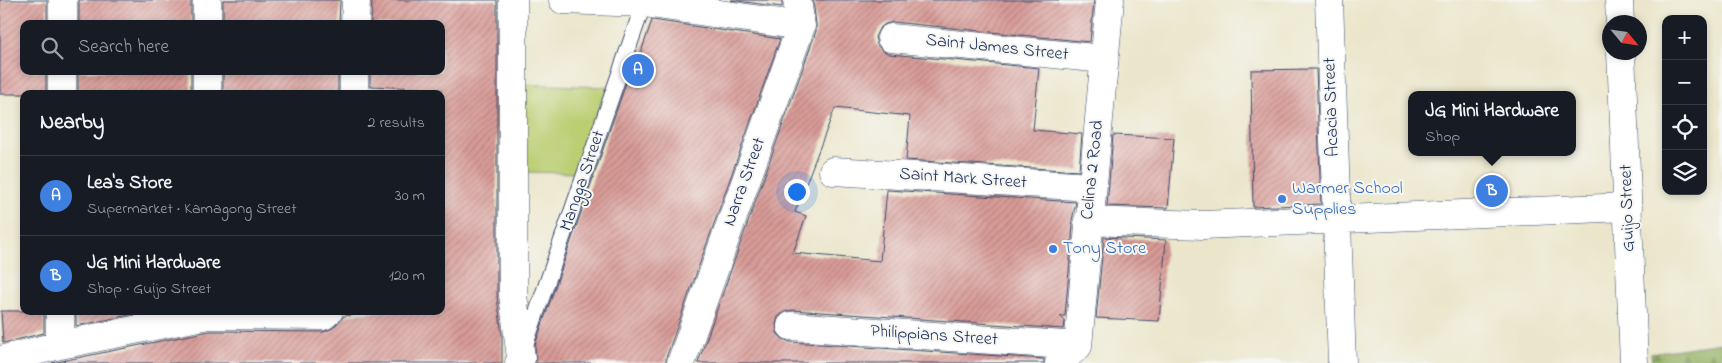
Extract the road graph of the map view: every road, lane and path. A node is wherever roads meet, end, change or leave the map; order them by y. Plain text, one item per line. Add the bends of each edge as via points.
1 (63, 0) edge
2 (207, 0) edge
3 (356, 0) edge
4 (513, 0) edge
5 (563, 0) edge
6 (1110, 0) edge
7 (1329, 0) edge
8 (1619, 0) edge
9 (644, 3) junction
10 (799, 13) edge
11 (1620, 15) edge
12 (63, 20) edge
13 (207, 20) edge
14 (355, 20) edge
15 (891, 38) dead end
16 (1104, 59) junction
17 (1621, 60) edge
18 (62, 75) edge
19 (207, 75) edge
20 (354, 75) edge
21 (62, 90) edge
22 (207, 90) edge
23 (354, 90) edge
24 (833, 171) dead end
25 (1092, 187) junction
26 (1628, 208) junction
27 (1336, 220) junction
28 (1088, 222) junction
29 (60, 315) edge
30 (199, 315) edge
31 (285, 315) edge
32 (324, 315) edge
33 (791, 326) dead end
34 (60, 345) junction
35 (1068, 355) edge
36 (0, 360) edge
37 (520, 361) edge
38 (681, 363) edge
39 (1342, 363) edge
40 (1634, 363) edge

1 - 12 street
2 - 13 street
3 - 14 street
4 - 37 street, Mangga Street via 513,295
5 - 9 street
6 - 16 street, Celina 2 Road
7 - 27 street, Acacia Street
8 - 11 street
9 - 10 street
9 - 37 lane, Mangga Street
10 - 38 street, Narra Street
15 - 16 street, Saint James Street
16 - 25 street, Celina 2 Road
17 - 26 street, Guijo Street
18 - 21 street
19 - 22 street
20 - 23 street
24 - 25 street, Saint Mark Street
25 - 28 street, Celina 2 Road
26 - 27 street
26 - 40 street, Guijo Street
27 - 28 street via 1203,225
27 - 39 street, Acacia Street
28 - 35 street, Celina 2 Road
29 - 34 street
30 - 34 street
31 - 32 street
33 - 35 street, Philippians Street
34 - 36 street

